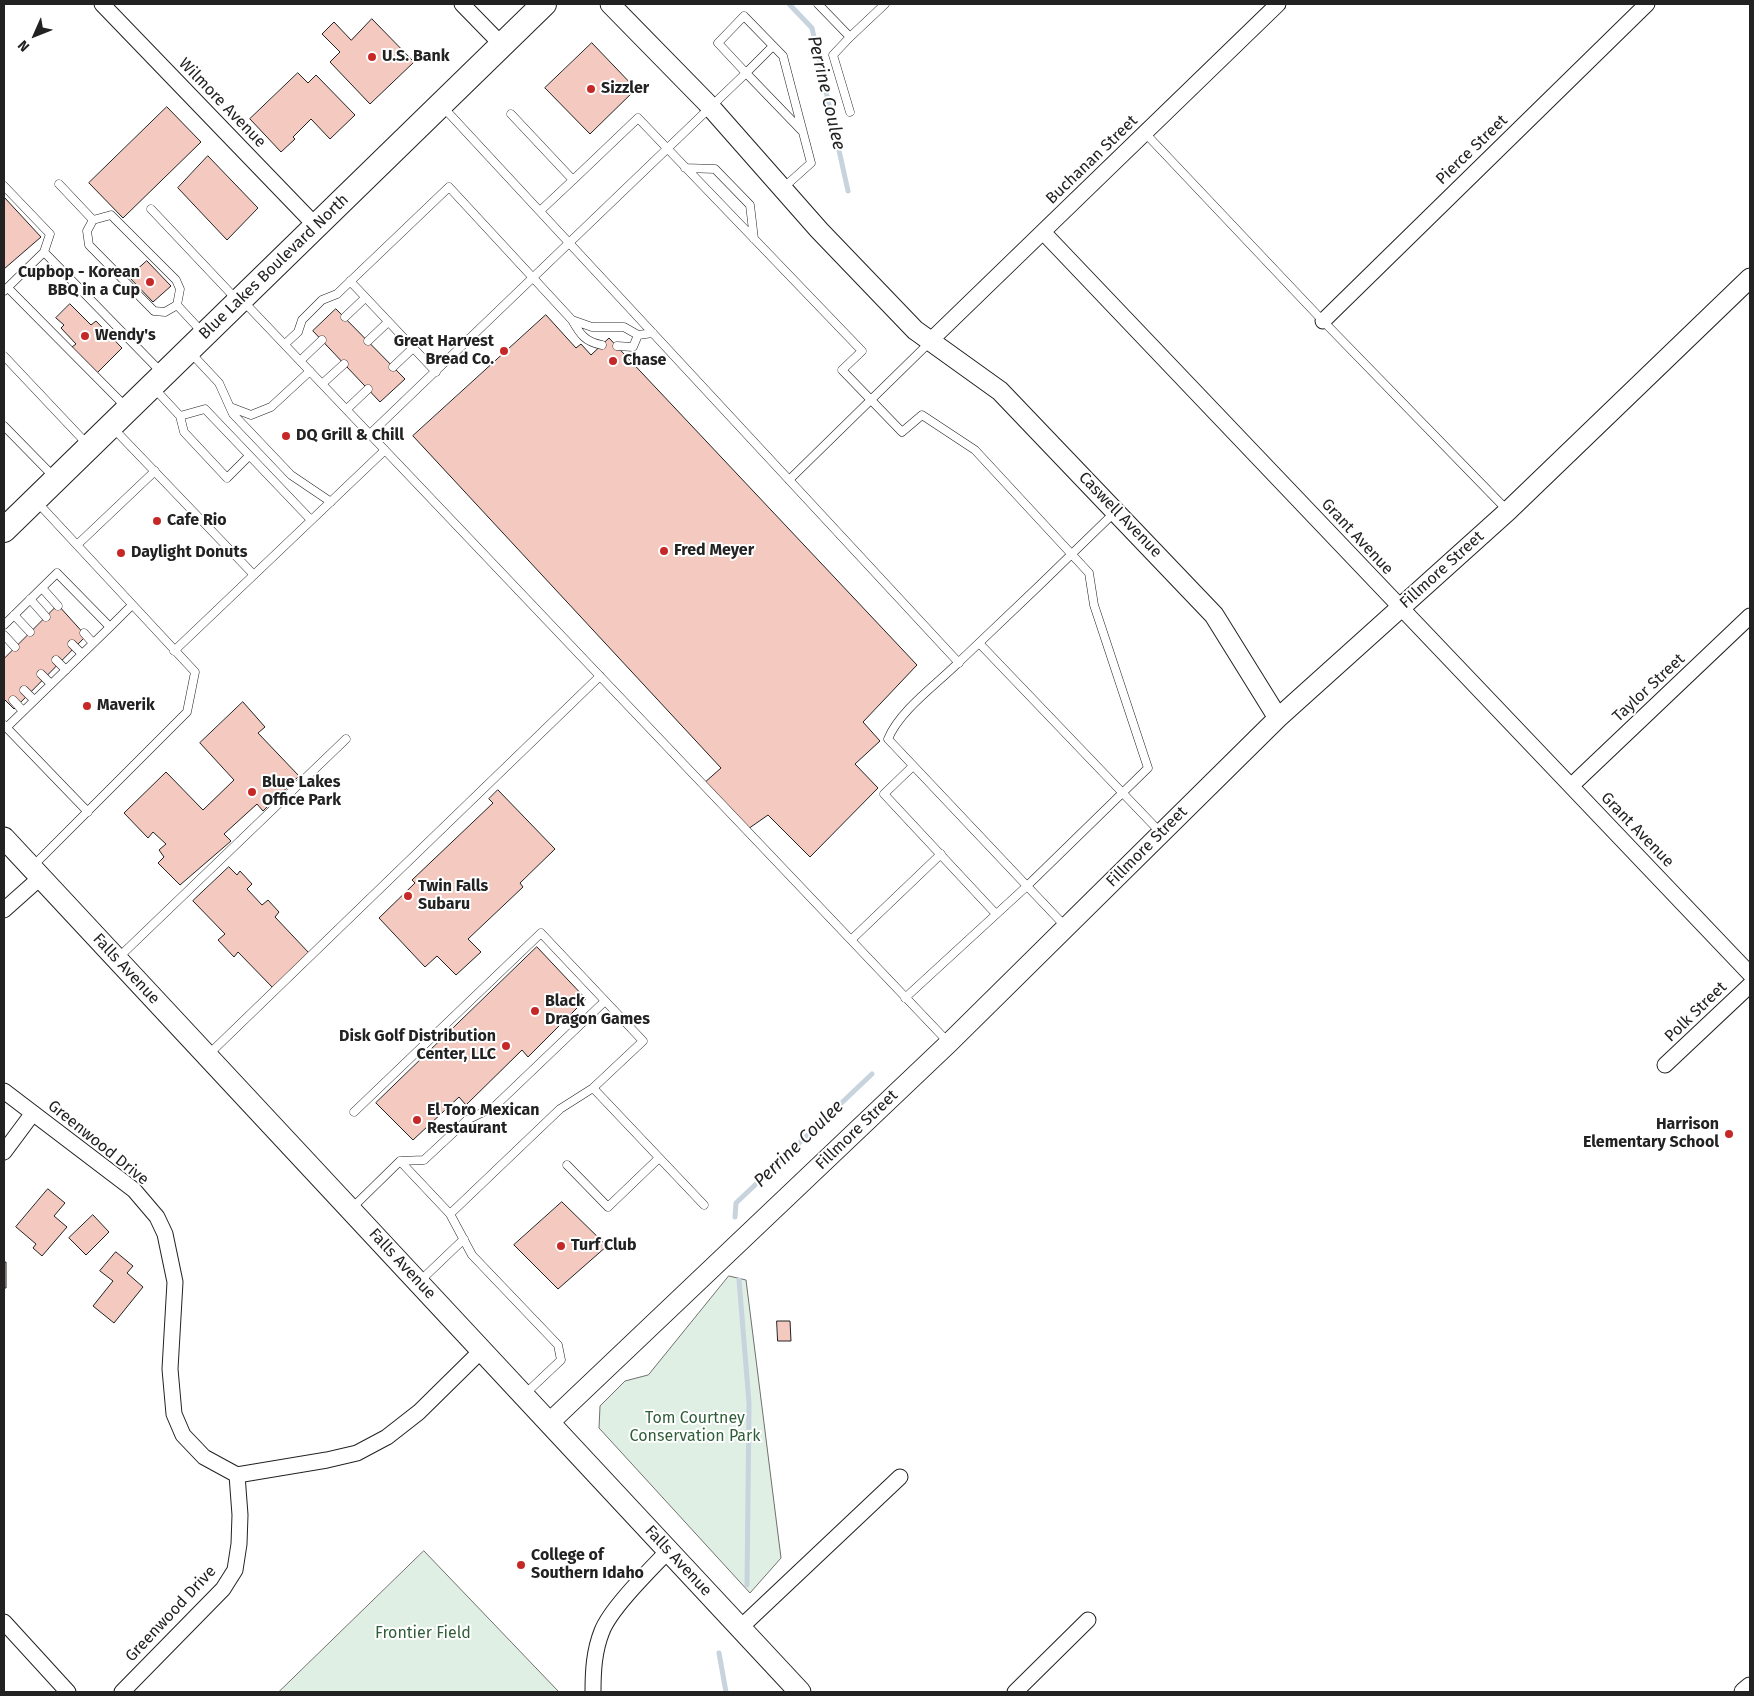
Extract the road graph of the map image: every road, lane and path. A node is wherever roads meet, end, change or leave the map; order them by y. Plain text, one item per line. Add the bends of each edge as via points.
1 (102, 4) edge
2 (462, 4) edge
3 (544, 4) edge
4 (610, 4) edge
5 (818, 4) edge
6 (885, 4) edge
7 (1647, 4) edge
8 (1271, 7) edge
9 (850, 38) junction
10 (502, 45) junction
11 (773, 46) junction
12 (746, 73) junction
13 (441, 104) junction
14 (711, 108) junction
15 (850, 112) dead end
16 (511, 114) dead end
17 (803, 132) junction
18 (1145, 133) junction
19 (668, 150) junction
20 (685, 168) junction
21 (573, 180) junction
22 (59, 184) dead end
23 (4, 186) edge
24 (782, 189) junction
25 (151, 209) dead end
26 (540, 211) junction
27 (93, 220) junction
28 (316, 226) junction
29 (1043, 232) junction
30 (754, 239) junction
31 (570, 243) junction
32 (44, 252) junction
33 (535, 277) junction
34 (1750, 278) edge
35 (350, 281) junction
36 (6, 290) edge
37 (365, 298) junction
38 (240, 300) junction
39 (177, 305) junction
40 (345, 317) dead end
41 (572, 320) junction
42 (1323, 321) junction
43 (388, 322) junction
44 (653, 333) junction
45 (638, 335) junction
46 (322, 340) dead end
47 (368, 341) dead end
48 (196, 342) junction
49 (930, 342) junction
50 (285, 344) junction
51 (602, 345) dead end
52 (617, 346) dead end
53 (413, 348) junction
54 (4, 356) edge
55 (300, 361) junction
56 (344, 364) dead end
57 (393, 367) dead end
58 (310, 371) junction
59 (436, 372) junction
60 (157, 380) junction
61 (322, 384) junction
62 (368, 389) dead end
63 (871, 400) junction
64 (230, 407) junction
65 (128, 409) junction
66 (346, 410) junction
67 (180, 416) junction
68 (4, 426) edge
69 (111, 426) junction
70 (370, 434) junction
71 (90, 446) junction
72 (385, 450) junction
73 (249, 456) junction
74 (155, 471) junction
75 (56, 479) junction
76 (789, 480) junction
77 (35, 500) junction
78 (331, 502) junction
79 (1117, 511) junction
80 (1508, 511) junction
81 (311, 520) junction
82 (4, 530) edge
83 (77, 545) junction
84 (1071, 555) junction
85 (254, 574) junction
86 (42, 588) junction
87 (30, 599) junction
88 (132, 605) junction
89 (58, 606) dead end
90 (1399, 608) junction
91 (14, 615) junction
92 (46, 616) dead end
93 (1750, 616) edge
94 (4, 625) edge
95 (110, 627) junction
96 (30, 632) dead end
97 (84, 633) dead end
98 (4, 635) edge
99 (93, 643) junction
100 (979, 643) junction
101 (72, 644) dead end
102 (15, 647) dead end
103 (174, 650) junction
104 (82, 654) junction
105 (56, 660) dead end
106 (958, 663) junction
107 (66, 670) junction
108 (41, 674) dead end
109 (600, 676) junction
110 (51, 684) junction
111 (24, 690) dead end
112 (13, 700) dead end
113 (34, 700) junction
114 (23, 711) junction
115 (1278, 718) junction
116 (5, 725) edge
117 (346, 739) dead end
118 (913, 766) junction
119 (1571, 786) junction
120 (1123, 793) junction
121 (88, 812) junction
122 (1161, 833) junction
123 (4, 838) edge
124 (941, 854) junction
125 (36, 873) junction
126 (1027, 886) junction
127 (4, 910) edge
128 (996, 914) junction
129 (1066, 927) junction
130 (851, 940) junction
131 (117, 960) junction
132 (1750, 974) edge
133 (1750, 984) edge
134 (905, 998) junction
135 (605, 1000) junction
136 (949, 1043) junction
137 (208, 1055) junction
138 (1665, 1065) dead end
139 (593, 1088) junction
140 (4, 1091) edge
141 (354, 1112) dead end
142 (33, 1113) junction
143 (4, 1152) edge
144 (659, 1158) junction
145 (400, 1161) junction
146 (567, 1165) dead end
147 (704, 1206) dead end
148 (351, 1209) junction
149 (450, 1214) junction
150 (464, 1239) junction
151 (419, 1282) junction
152 (482, 1350) junction
153 (524, 1395) junction
154 (549, 1423) junction
155 (237, 1475) junction
156 (900, 1477) dead end
157 (668, 1551) junction
158 (1088, 1620) dead end
159 (4, 1622) edge
160 (740, 1628) junction
161 (1750, 1687) edge
162 (68, 1692) edge
163 (122, 1692) edge
164 (593, 1692) edge
165 (800, 1692) edge
166 (1015, 1692) edge
167 (1744, 1692) edge

1 - 28 street, Wilmore Avenue
2 - 10 street
3 - 10 main road, Blue Lakes Boulevard North
4 - 14 street, Caswell Avenue
5 - 9 lane
6 - 9 lane
7 - 42 street, Pierce Street
8 - 18 street, Buchanan Street
9 - 15 lane via 833,55
10 - 13 main road, Blue Lakes Boulevard North
11 - 12 lane
11 - 12 lane via 744,16 718,43
11 - 17 lane via 783,56
12 - 14 lane
12 - 17 lane
13 - 26 lane
13 - 28 main road, Blue Lakes Boulevard North
14 - 19 lane
14 - 24 street, Caswell Avenue
16 - 21 lane
17 - 24 lane via 811,162
18 - 29 street, Buchanan Street
18 - 42 lane
19 - 20 lane
19 - 21 lane via 638,118
19 - 31 lane
20 - 30 lane
20 - 30 lane via 716,169 750,206
21 - 26 lane
22 - 27 lane
23 - 32 lane via 50,234
24 - 49 street, Caswell Avenue
25 - 38 lane
26 - 31 lane
27 - 39 lane via 111,215 176,280 180,289
27 - 39 lane via 87,231 89,245 154,311 165,312
28 - 38 main road, Blue Lakes Boulevard North
29 - 49 street, Buchanan Street
29 - 90 street, Grant Avenue
30 - 63 lane via 862,351 842,370
31 - 33 lane
31 - 44 lane
32 - 36 lane
32 - 60 lane
33 - 35 lane via 449,187
33 - 41 lane
33 - 59 lane
34 - 80 street, Fillmore Street
35 - 37 lane
35 - 50 lane via 337,294 322,300
36 - 65 lane
37 - 40 lane
37 - 43 lane
38 - 48 main road, Blue Lakes Boulevard North
38 - 50 lane
39 - 48 lane
41 - 45 lane via 592,327 624,327
41 - 51 lane via 589,342
42 - 80 lane
43 - 47 lane
43 - 53 lane
44 - 45 lane
44 - 76 lane
45 - 52 lane via 633,347
46 - 55 lane
48 - 60 main road, Blue Lakes Boulevard North
48 - 64 lane
49 - 63 lane
49 - 79 street, Caswell Avenue via 1000,392
50 - 55 lane
53 - 57 lane
53 - 59 lane
54 - 71 lane
55 - 58 lane
56 - 61 lane
58 - 61 lane
58 - 64 lane via 271,407 251,415
59 - 70 lane
60 - 65 main road, Blue Lakes Boulevard North
60 - 67 lane
61 - 66 lane
62 - 66 lane
63 - 76 lane
63 - 84 lane via 902,432 922,415 975,450
64 - 78 lane via 291,475
65 - 69 main road, Blue Lakes Boulevard North
66 - 70 lane
67 - 73 lane via 204,409
67 - 73 lane via 184,432 227,478
68 - 75 lane
69 - 71 main road, Blue Lakes Boulevard North
69 - 74 lane
70 - 72 lane
71 - 75 main road, Blue Lakes Boulevard North
72 - 78 lane
72 - 109 lane
73 - 81 lane
74 - 83 lane
74 - 85 lane
75 - 77 main road, Blue Lakes Boulevard North
76 - 106 lane
77 - 82 main road, Blue Lakes Boulevard North
77 - 83 lane
78 - 81 lane
79 - 84 lane
79 - 115 street, Caswell Avenue via 1214,615
80 - 90 street, Fillmore Street
81 - 85 lane
83 - 88 lane
84 - 100 lane
84 - 120 lane via 1088,574 1094,605 1148,768
85 - 103 lane
86 - 87 lane
86 - 89 lane
86 - 95 lane via 58,573
87 - 91 lane
87 - 92 lane
88 - 95 lane
88 - 103 lane
90 - 115 street, Fillmore Street
90 - 119 street, Grant Avenue
91 - 94 lane
91 - 96 lane
93 - 119 street, Taylor Street
95 - 99 lane
97 - 99 lane
98 - 102 lane
99 - 104 lane
100 - 106 lane
100 - 120 lane
101 - 104 lane
103 - 121 lane via 195,672 187,712
104 - 107 lane
105 - 107 lane
106 - 118 lane via 894,724 888,739
107 - 110 lane
108 - 110 lane
109 - 130 lane
109 - 137 lane
110 - 113 lane
111 - 113 lane
112 - 114 lane
113 - 114 lane
114 - 116 lane
115 - 122 street, Fillmore Street
116 - 121 lane
117 - 131 lane
118 - 124 lane via 884,794
118 - 126 lane
119 - 132 street, Grant Avenue
120 - 122 lane
120 - 126 lane
121 - 125 lane
122 - 129 street, Fillmore Street
123 - 125 main road, Falls Avenue
124 - 128 lane
124 - 130 lane
125 - 127 street
125 - 131 main road, Falls Avenue
126 - 128 lane
126 - 129 lane
128 - 134 lane
129 - 136 street, Fillmore Street
130 - 134 lane
131 - 137 main road, Falls Avenue
133 - 138 street, Polk Street
134 - 136 lane
135 - 139 lane via 643,1041
135 - 141 lane via 541,933
135 - 145 lane via 494,1107 467,1120 424,1160
136 - 154 street, Fillmore Street
137 - 148 main road, Falls Avenue
139 - 144 lane
139 - 149 lane via 560,1109
140 - 142 street, Greenwood Drive
142 - 143 street
142 - 155 street, Greenwood Drive via 134,1190 157,1217 165,1234 175,1282 170,1369 174,1414 183,1435 204,1457
144 - 146 lane via 608,1207
144 - 147 lane
145 - 148 lane
145 - 149 lane
148 - 151 main road, Falls Avenue
149 - 150 lane
150 - 151 lane
150 - 153 lane via 472,1255 558,1345 560,1360
151 - 152 main road, Falls Avenue
152 - 153 main road, Falls Avenue
152 - 155 street via 419,1412 387,1437 364,1449 328,1460
153 - 154 main road, Falls Avenue
154 - 157 main road, Falls Avenue
155 - 163 street, Greenwood Drive via 240,1515 234,1570 223,1589
156 - 160 street
157 - 160 main road, Falls Avenue
157 - 164 street via 625,1598 602,1630 593,1662
158 - 166 street
159 - 162 street
160 - 165 main road, Falls Avenue
161 - 167 street

